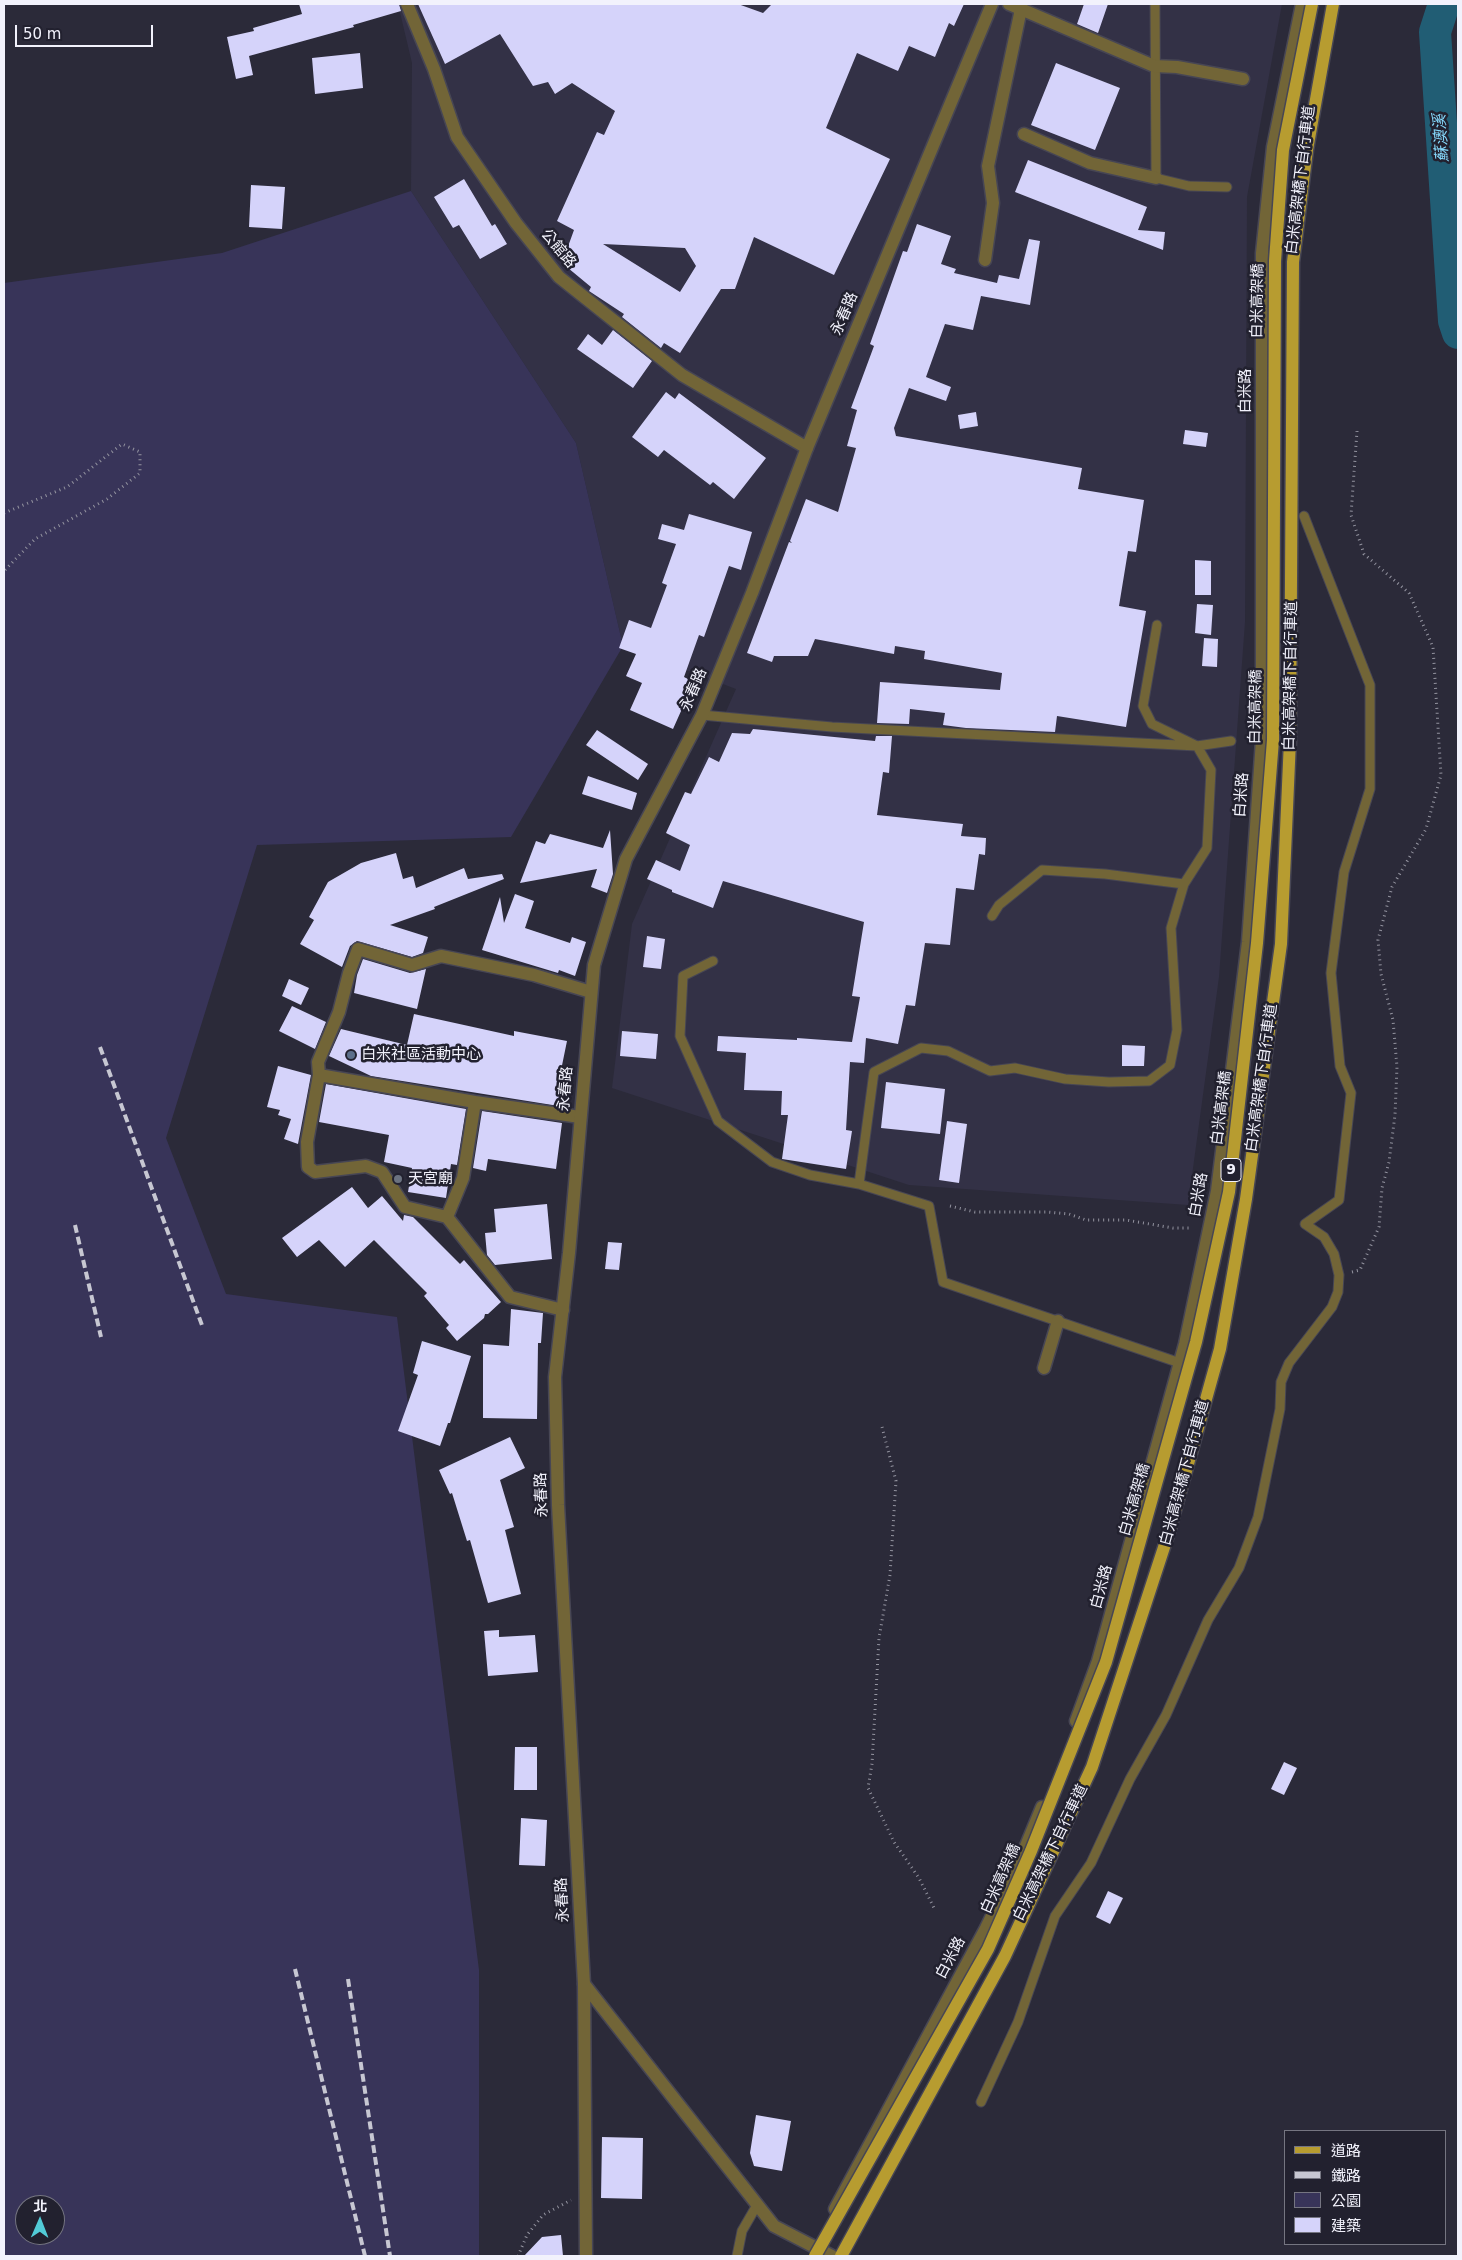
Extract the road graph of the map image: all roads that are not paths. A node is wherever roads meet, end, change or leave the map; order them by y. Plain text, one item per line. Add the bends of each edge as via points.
1 (407, 4) edge
2 (992, 4) edge
3 (1155, 4) edge
4 (1302, 4) edge
5 (1312, 4) edge
6 (1333, 4) edge
7 (1015, 6) edge
8 (1154, 66) junction
9 (1243, 79) dead end
10 (1024, 134) dead end
11 (1156, 178) junction
12 (1227, 187) dead end
13 (985, 260) dead end
14 (807, 448) junction
15 (1304, 516) dead end
16 (1157, 624) dead end
17 (702, 715) junction
18 (1231, 742) dead end
19 (1197, 746) junction
20 (1184, 884) junction
21 (992, 916) dead end
22 (713, 961) dead end
23 (591, 992) junction
24 (319, 1075) junction
25 (475, 1102) junction
26 (580, 1117) junction
27 (859, 1184) junction
28 (447, 1217) junction
29 (563, 1310) junction
30 (1058, 1321) junction
31 (1180, 1362) junction
32 (1044, 1368) dead end
33 (584, 1984) junction
34 (981, 2102) dead end
35 (757, 2205) junction
36 (813, 2253) edge
37 (586, 2256) edge
38 (737, 2256) edge
39 (832, 2256) edge
40 (841, 2256) edge

1 - 14 street, 公館路 via 434,69 457,138 516,223 559,277 682,375
2 - 14 street, 永春路
3 - 8 lane
4 - 31 street, 白米路 via 1273,147 1262,253 1262,740 1248,942 1218,1191
5 - 36 main road, 白米高架橋 / 9, bridge via 1283,150 1275,261 1273,740 1257,943 1229,1192 1196,1342 1106,1662 1031,1851 988,1949
6 - 40 main road, 9 via 1307,150 1293,262 1290,740 1281,944 1246,1199 1220,1350 1169,1532 1092,1767 1005,1956
7 - 8 street
7 - 13 street via 988,166 993,203
8 - 9 street
8 - 11 lane
10 - 11 street via 1090,162
11 - 12 lane via 1189,186
14 - 17 street, 永春路
15 - 34 lane via 1370,685 1370,789 1344,872 1331,973 1340,1066 1351,1093 1340,1200 1305,1224 1324,1237 1334,1254 1339,1275 1338,1292 1332,1307 1289,1363 1281,1382 1280,1409 1258,1517 1238,1568 1208,1620 1166,1714 1130,1779 1090,1863 1055,1916 1018,2022
16 - 19 lane via 1143,706 1152,724
17 - 19 lane via 832,726
17 - 23 street, 永春路 via 626,859 594,965
18 - 19 lane
19 - 20 lane via 1211,770 1207,848
20 - 21 lane via 1042,870 999,905
20 - 27 lane via 1171,928 1178,1030 1170,1065 1150,1081 1074,1080 1015,1068 990,1071 948,1052 921,1048 874,1072
22 - 27 lane via 683,976 680,1036 718,1120 772,1162 810,1175
23 - 24 street via 534,975 441,956 412,965 358,949 348,973 339,1012 318,1062
23 - 26 street, 永春路
24 - 25 street
24 - 28 street via 307,1142 308,1167 315,1172 325,1172 366,1166 382,1172 405,1207
25 - 26 street
25 - 28 street via 463,1178
26 - 29 street, 永春路
27 - 30 lane via 930,1206 943,1282
28 - 29 street via 510,1297
29 - 33 street, 永春路 via 555,1377 558,1506
30 - 31 lane
30 - 32 street
31 - 36 street, 白米路 via 1098,1661 1064,1754 1023,1853 986,1928
33 - 35 street
33 - 37 street, 永春路
35 - 36 street via 774,2226
35 - 38 lane via 742,2231
36 - 39 street

